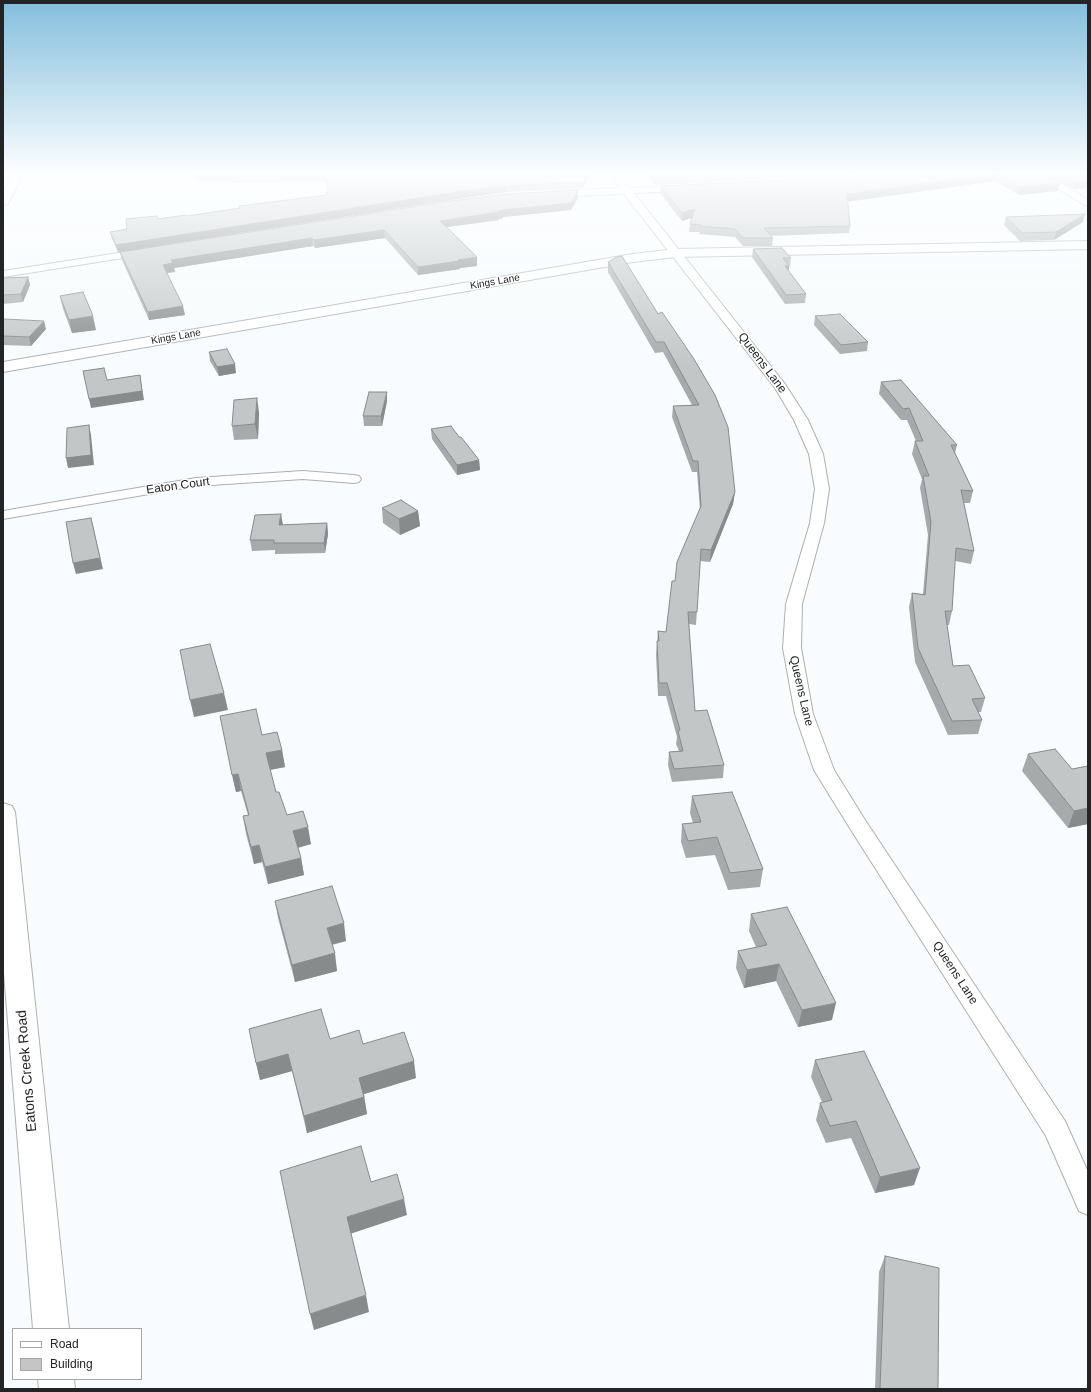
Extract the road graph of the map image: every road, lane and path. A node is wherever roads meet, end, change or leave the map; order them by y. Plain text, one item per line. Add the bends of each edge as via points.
1 (663, 238) edge
2 (1088, 245) edge
3 (151, 251) edge
4 (675, 253) junction
5 (3, 274) edge
6 (3, 367) edge
7 (354, 479) dead end
8 (3, 515) edge
9 (3, 812) edge
10 (5, 861) edge
11 (1088, 1202) edge
12 (51, 1328) edge

1 - 4 street, Queens Lane
2 - 4 street, Kings Lane
3 - 5 street
4 - 6 street, Kings Lane via 633,258
4 - 11 street, Queens Lane via 781,387 801,420 816,454 822,489 817,523 794,604 792,648 804,714 824,770 1056,1129
7 - 8 street, Eaton Court via 303,475 196,482
9 - 10 street, Eatons Creek Road
10 - 12 street, Eatons Creek Road

